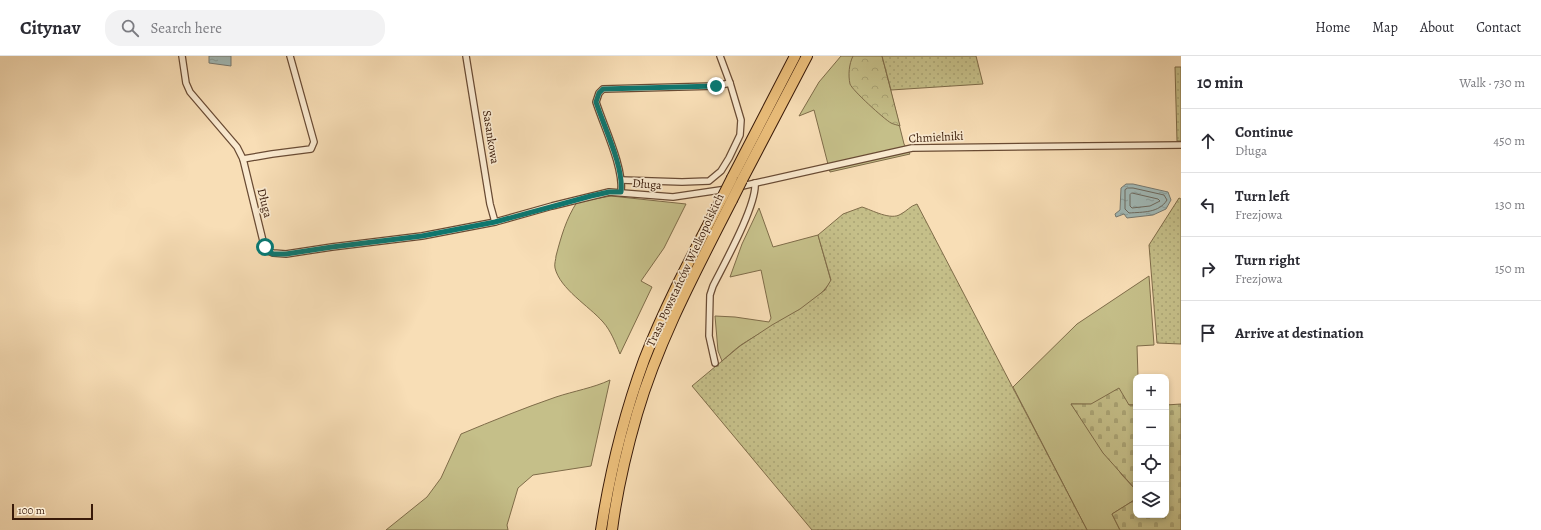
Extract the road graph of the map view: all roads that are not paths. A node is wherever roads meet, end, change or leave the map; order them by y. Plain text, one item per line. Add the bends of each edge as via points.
1 (182, 56) edge
2 (290, 56) edge
3 (466, 56) edge
4 (720, 56) edge
5 (795, 56) edge
6 (807, 56) edge
7 (730, 83) junction
8 (1181, 144) edge
9 (243, 159) junction
10 (737, 179) junction
11 (621, 180) junction
12 (755, 183) junction
13 (621, 192) junction
14 (673, 197) joint
15 (728, 198) junction
16 (495, 222) junction
17 (715, 363) dead end
18 (601, 530) edge
19 (612, 530) edge

1 - 9 street, Długa via 190,92 237,147
2 - 9 street via 314,142 311,150
3 - 16 street, Sasankowa
4 - 7 street
5 - 10 highway, Trasa Powstańców Wielkopolskich
6 - 10 highway, Trasa Powstańców Wielkopolskich
7 - 11 street via 741,120 740,135 721,171 709,180
7 - 11 street via 716,86 603,89 596,102
8 - 12 street, Chmielniki via 912,148
9 - 16 street, Długa via 263,241 268,251 273,254 422,236
10 - 15 highway, Trasa Powstańców Wielkopolskich, bridge
11 - 13 street
12 - 14 street, Chmielniki
12 - 17 street via 755,194 750,209 710,295 709,336
13 - 14 street, Długa
13 - 16 street, Długa via 591,196
15 - 18 highway, Trasa Powstańców Wielkopolskich via 674,290 644,360 629,404 610,477
15 - 19 highway, Trasa Powstańców Wielkopolskich via 677,311 637,414

